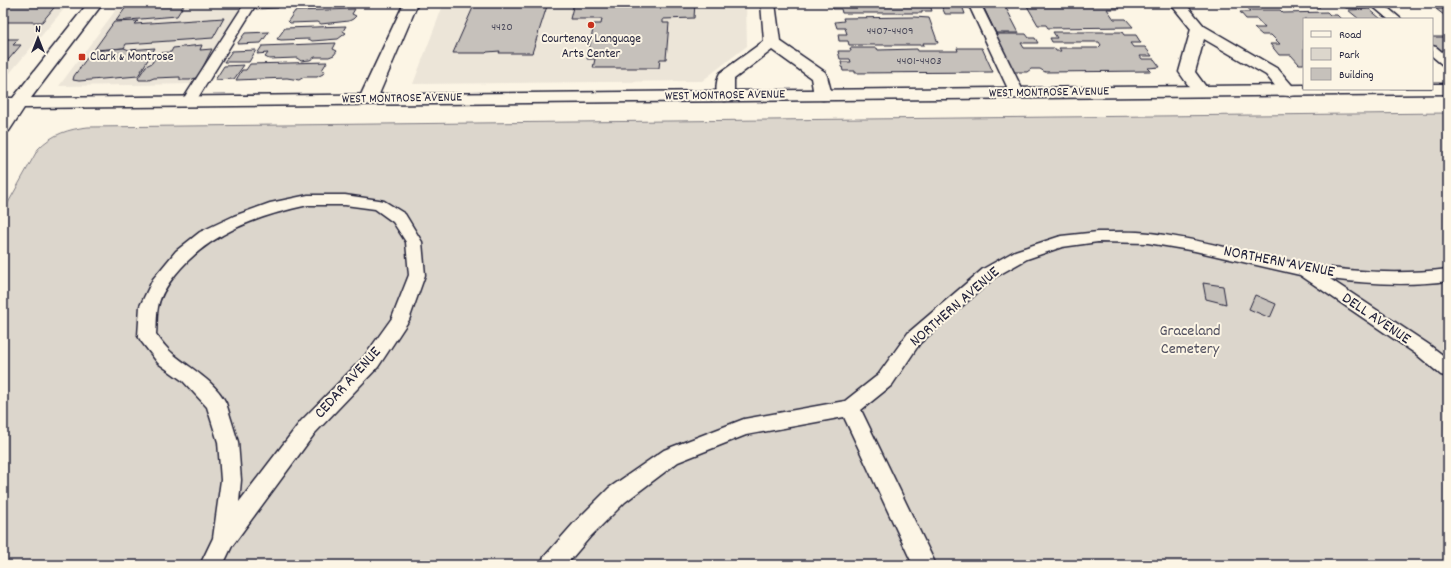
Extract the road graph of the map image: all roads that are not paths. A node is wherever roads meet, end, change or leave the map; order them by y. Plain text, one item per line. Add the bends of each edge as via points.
1 (96, 3) edge
2 (251, 3) edge
3 (411, 3) edge
4 (768, 3) edge
5 (974, 3) edge
6 (1177, 3) edge
7 (1375, 3) edge
8 (1394, 18) edge
9 (1199, 29) junction
10 (772, 44) junction
11 (1433, 51) edge
12 (1448, 63) edge
13 (1433, 89) edge
14 (1448, 89) edge
15 (1368, 90) edge
16 (1201, 91) junction
17 (1289, 91) junction
18 (1017, 93) junction
19 (823, 95) junction
20 (725, 96) junction
21 (368, 99) junction
22 (190, 101) junction
23 (10, 103) edge
24 (3, 127) edge
25 (1302, 270) junction
26 (1448, 275) edge
27 (1448, 370) edge
28 (850, 408) junction
29 (224, 539) junction
30 (211, 565) edge
31 (552, 565) edge
32 (924, 565) edge

1 - 23 main road
2 - 22 lane
3 - 21 main road
4 - 10 main road
5 - 18 lane
6 - 9 main road
7 - 8 lane
9 - 16 main road via 1187,72
9 - 17 main road via 1272,72
10 - 19 main road via 819,76
10 - 20 main road via 726,77
11 - 12 lane
13 - 14 main road, WEST MONTROSE AVENUE
15 - 17 main road, WEST MONTROSE AVENUE
16 - 17 main road, WEST MONTROSE AVENUE
16 - 18 main road, WEST MONTROSE AVENUE
18 - 19 main road, WEST MONTROSE AVENUE
19 - 20 main road, WEST MONTROSE AVENUE
20 - 21 main road, WEST MONTROSE AVENUE
21 - 22 main road, WEST MONTROSE AVENUE
22 - 23 main road, WEST MONTROSE AVENUE
23 - 24 main road
25 - 26 lane, NORTHERN AVENUE via 1368,278 1423,278
25 - 27 lane, DELL AVENUE via 1422,349
25 - 28 lane, NORTHERN AVENUE via 1195,245 1148,238 1098,237 1060,242 1021,255 990,273 914,338 885,380
28 - 31 lane, NORTHERN AVENUE via 744,427 671,456 618,495 582,530
28 - 32 lane
29 - 29 lane, CEDAR AVENUE via 231,480 228,442 216,403 190,376 165,358 147,336 149,306 159,284 182,255 206,236 275,207 308,200 337,200 379,205 400,218 414,242 417,275 400,320 371,362 308,427
29 - 30 lane, CEDAR AVENUE

